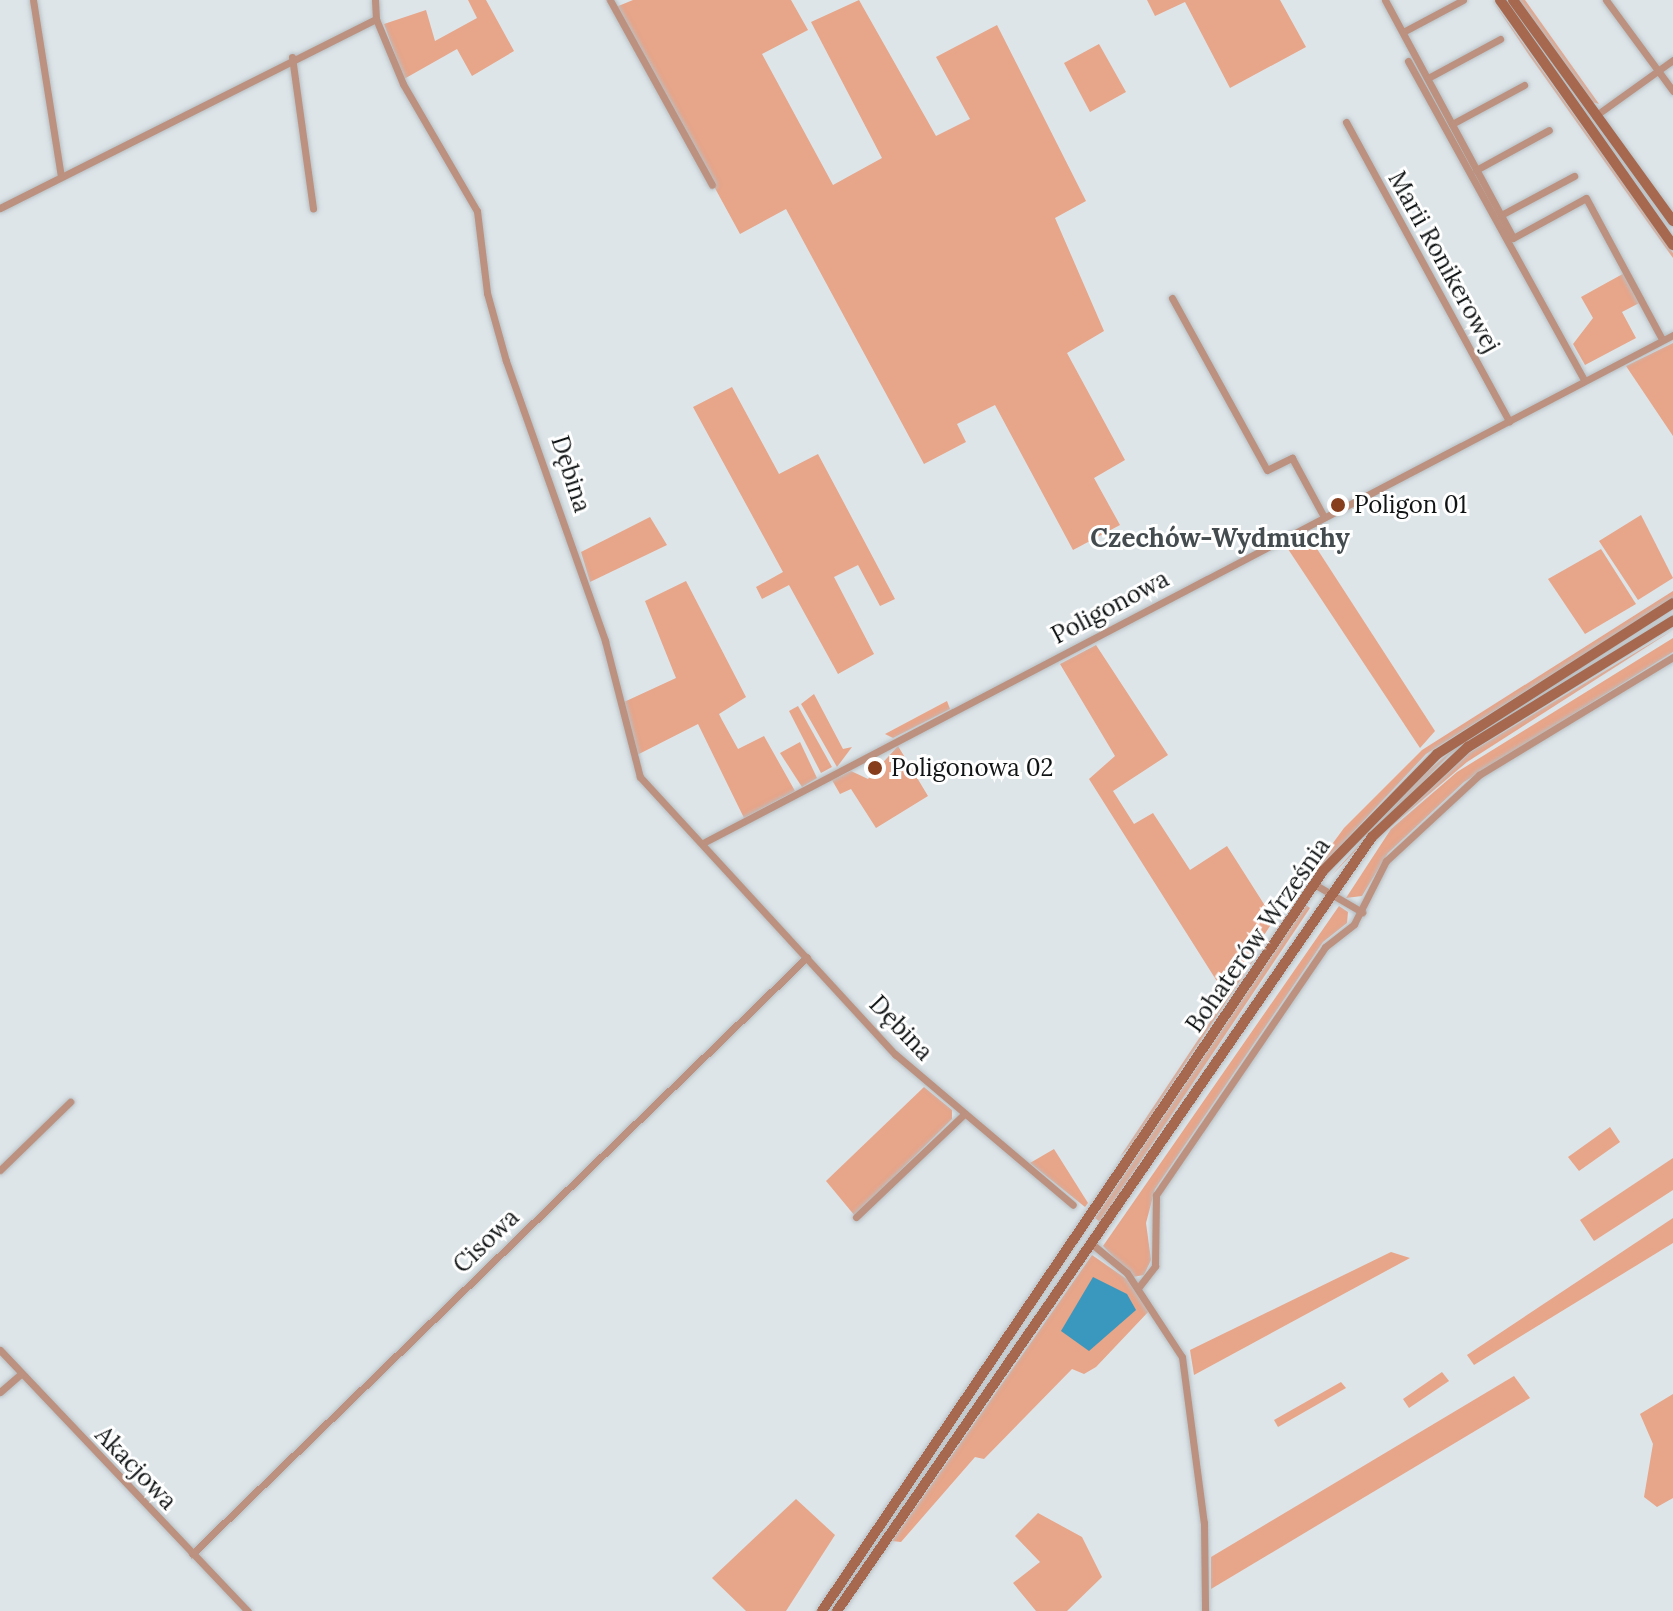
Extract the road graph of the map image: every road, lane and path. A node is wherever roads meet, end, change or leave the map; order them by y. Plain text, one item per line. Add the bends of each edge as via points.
1 (33, 0) edge
2 (375, 0) edge
3 (610, 0) edge
4 (1385, 0) edge
5 (1463, 0) edge
6 (1500, 0) edge
7 (1513, 0) edge
8 (1606, 0) edge
9 (376, 19) junction
10 (1403, 32) junction
11 (1500, 39) dead end
12 (292, 57) junction
13 (1673, 60) edge
14 (1408, 61) dead end
15 (1658, 72) junction
16 (1428, 78) junction
17 (1524, 85) dead end
18 (1673, 91) edge
19 (1595, 116) junction
20 (1346, 122) dead end
21 (1452, 124) junction
22 (1549, 130) dead end
23 (1476, 170) junction
24 (61, 176) junction
25 (1574, 176) dead end
26 (712, 185) dead end
27 (0, 208) edge
28 (313, 209) dead end
29 (1501, 215) junction
30 (1673, 221) edge
31 (1673, 245) edge
32 (1172, 298) dead end
33 (1673, 334) edge
34 (1662, 339) junction
35 (1584, 380) junction
36 (1509, 421) junction
37 (1324, 517) junction
38 (1673, 603) edge
39 (1673, 621) edge
40 (1673, 657) edge
41 (716, 837) junction
42 (703, 843) junction
43 (712, 850) junction
44 (1314, 884) junction
45 (1328, 893) junction
46 (1362, 912) junction
47 (807, 957) junction
48 (70, 1102) dead end
49 (964, 1114) junction
50 (0, 1170) edge
51 (1073, 1205) dead end
52 (856, 1217) dead end
53 (1092, 1244) junction
54 (1138, 1288) junction
55 (0, 1350) edge
56 (21, 1374) junction
57 (0, 1392) edge
58 (192, 1554) junction
59 (248, 1611) edge
60 (822, 1611) edge
61 (837, 1611) edge
62 (1205, 1611) edge

1 - 24 street
2 - 9 street
3 - 26 street
4 - 10 street
5 - 10 street
6 - 31 main road
7 - 19 main road
8 - 15 street
9 - 12 street
9 - 42 street, Dębina via 416,109 477,211 487,293 506,361 605,641 636,768
10 - 16 street
11 - 16 street
12 - 24 street
12 - 28 street
13 - 15 street
14 - 35 street
15 - 18 street
15 - 19 street
16 - 21 street
17 - 21 street
19 - 30 main road
20 - 36 street, Marii Ronikerowej
21 - 23 street
22 - 23 street
23 - 29 street
24 - 27 street
25 - 29 street
29 - 34 street via 1513,238 1586,198
32 - 37 street via 1267,470 1292,458
33 - 34 street, Poligonowa
34 - 35 street, Poligonowa
35 - 36 street, Poligonowa
36 - 37 street, Poligonowa
37 - 41 street, Poligonowa
38 - 44 main road, Bohaterów Września via 1437,754 1379,807
39 - 45 main road, Bohaterów Września via 1468,747 1389,818
40 - 46 street via 1456,793 1381,867
41 - 42 street, Poligonowa
41 - 43 street
42 - 43 street, Dębina
43 - 47 street, Dębina
44 - 45 street
44 - 60 main road, Bohaterów Września
45 - 46 street
45 - 53 main road, Bohaterów Września
46 - 54 street via 1325,947 1156,1195 1155,1266
47 - 49 street, Dębina via 895,1054
47 - 58 street, Cisowa
48 - 50 street
49 - 51 street, Dębina
49 - 52 street
53 - 54 street
53 - 61 main road, Bohaterów Września
54 - 62 street via 1182,1357 1204,1523
55 - 56 street, Akacjowa
56 - 57 street
56 - 58 street, Akacjowa
58 - 59 street, Akacjowa

